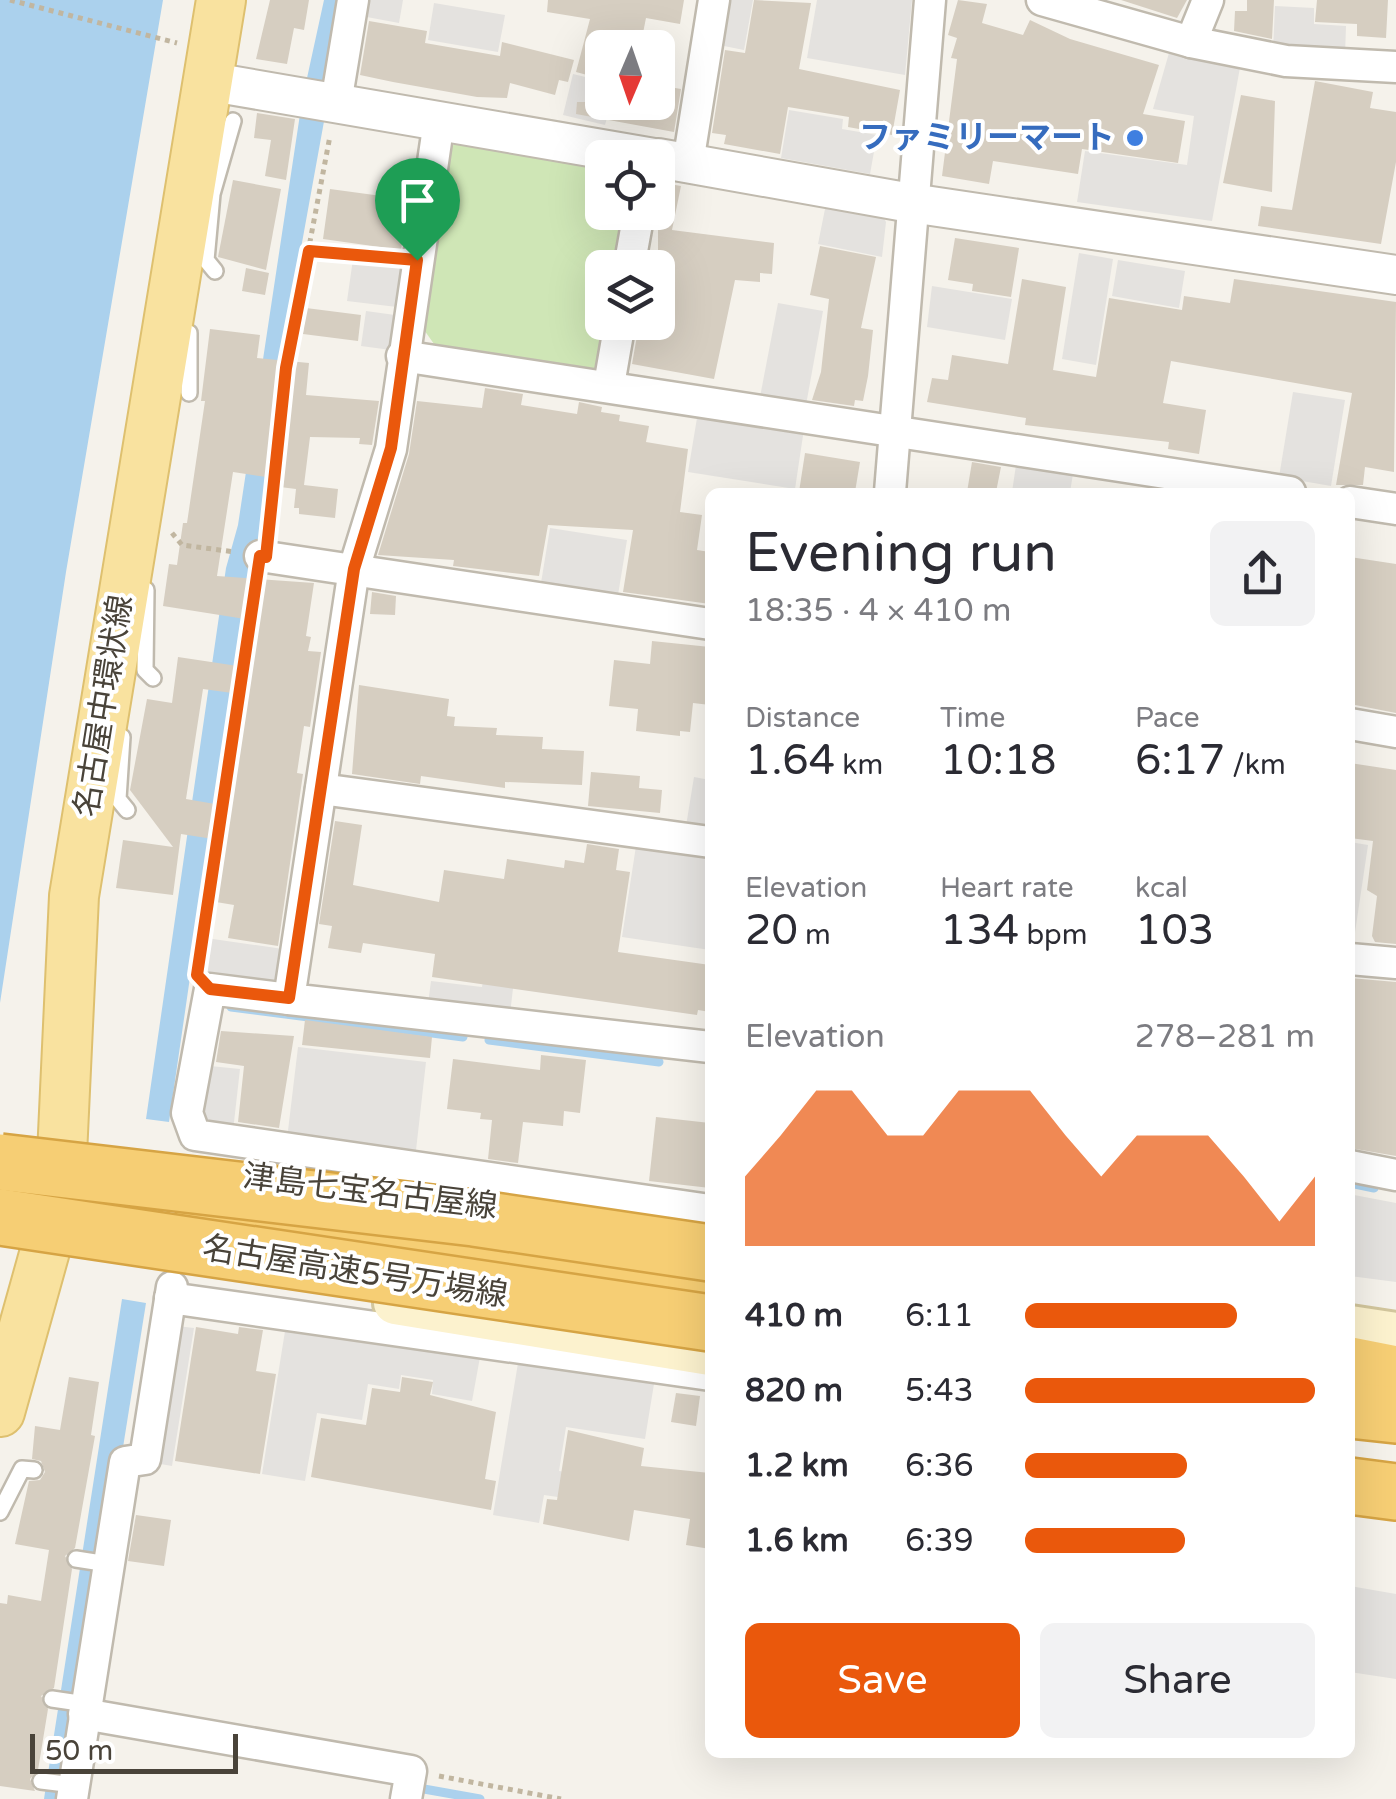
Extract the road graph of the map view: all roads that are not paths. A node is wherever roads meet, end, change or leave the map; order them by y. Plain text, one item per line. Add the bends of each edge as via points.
1 (221, 0) edge
2 (353, 0) edge
3 (714, 0) edge
4 (930, 0) edge
5 (1042, 0) edge
6 (1208, 0) edge
7 (1192, 42) junction
8 (1396, 67) edge
9 (206, 81) junction
10 (336, 103) junction
11 (439, 120) junction
12 (233, 121) dead end
13 (666, 140) edge
14 (585, 146) edge
15 (675, 162) edge
16 (200, 192) junction
17 (911, 202) junction
18 (215, 271) dead end
19 (1396, 275) edge
20 (165, 326) junction
21 (617, 340) edge
22 (402, 356) junction
23 (609, 385) junction
24 (189, 394) dead end
25 (894, 432) junction
26 (890, 488) edge
27 (1264, 488) edge
28 (1355, 503) edge
29 (1396, 509) edge
30 (263, 556) road end
31 (354, 569) junction
32 (123, 583) junction
33 (705, 623) edge
34 (154, 678) dead end
35 (102, 717) junction
36 (1355, 725) edge
37 (1396, 732) edge
38 (321, 789) junction
39 (127, 810) dead end
40 (705, 841) edge
41 (1355, 959) edge
42 (1396, 962) edge
43 (289, 998) junction
44 (705, 1046) edge
45 (1355, 1167) edge
46 (1396, 1175) edge
47 (17, 1192) edge
48 (705, 1209) edge
49 (705, 1236) edge
50 (705, 1252) edge
51 (705, 1290) edge
52 (626, 1314) junction
53 (705, 1322) edge
54 (1355, 1328) edge
55 (705, 1330) edge
56 (1396, 1334) edge
57 (1355, 1337) edge
58 (1396, 1342) edge
59 (705, 1353) edge
60 (1355, 1366) edge
61 (1396, 1374) edge
62 (705, 1375) edge
63 (1355, 1377) edge
64 (1396, 1382) edge
65 (1355, 1411) edge
66 (0, 1412) edge
67 (1396, 1415) edge
68 (1355, 1452) edge
69 (1396, 1454) edge
70 (34, 1470) dead end
71 (1355, 1489) edge
72 (1355, 1490) edge
73 (1396, 1492) edge
74 (1396, 1502) edge
75 (0, 1512) edge
76 (76, 1558) dead end
77 (107, 1564) junction
78 (52, 1699) dead end
79 (84, 1707) junction
80 (40, 1781) dead end
81 (409, 1785) edge
82 (72, 1790) edge

1 - 9 main road, 名古屋中環状線
2 - 10 street
3 - 13 street
4 - 17 street
5 - 7 street
6 - 7 street
7 - 8 street via 1286,62
9 - 10 street
9 - 16 main road, 名古屋中環状線
10 - 11 street
11 - 14 street
11 - 22 street
12 - 16 lane
15 - 17 street
16 - 18 lane via 206,260
16 - 20 main road, 名古屋中環状線
17 - 19 street
17 - 25 street
20 - 24 lane via 188,332
20 - 32 main road, 名古屋中環状線
21 - 23 street
22 - 23 street
22 - 31 street via 391,448
23 - 25 street
25 - 26 street
25 - 27 street
28 - 29 street
30 - 31 street
31 - 33 street
31 - 38 street
32 - 34 lane via 146,589 143,655
32 - 35 main road, 名古屋中環状線
35 - 39 lane via 123,724 118,799
35 - 47 main road, 名古屋中環状線
36 - 37 street
38 - 40 street
38 - 43 street
41 - 42 street
43 - 44 street
43 - 48 street via 210,989 188,1113 194,1143
45 - 46 street
47 - 49 main road, 津島七宝名古屋線
47 - 50 highway, 名古屋高速5号万場線, bridge via 474,1218
47 - 51 highway
47 - 52 highway, 名古屋高速5号万場線, bridge
47 - 59 main road via 291,1286
47 - 66 main road, 名古屋中環状線
52 - 53 highway, 名古屋高速5号万場線, bridge
52 - 55 highway, bridge
54 - 56 main road
57 - 58 highway
60 - 61 highway
62 - 77 street via 171,1293 146,1460 125,1462
63 - 64 highway
65 - 67 highway
68 - 69 highway
70 - 75 lane via 22,1470
71 - 73 highway
72 - 74 main road
76 - 77 lane
77 - 79 street
78 - 79 lane
79 - 81 street
79 - 82 street
80 - 82 lane

